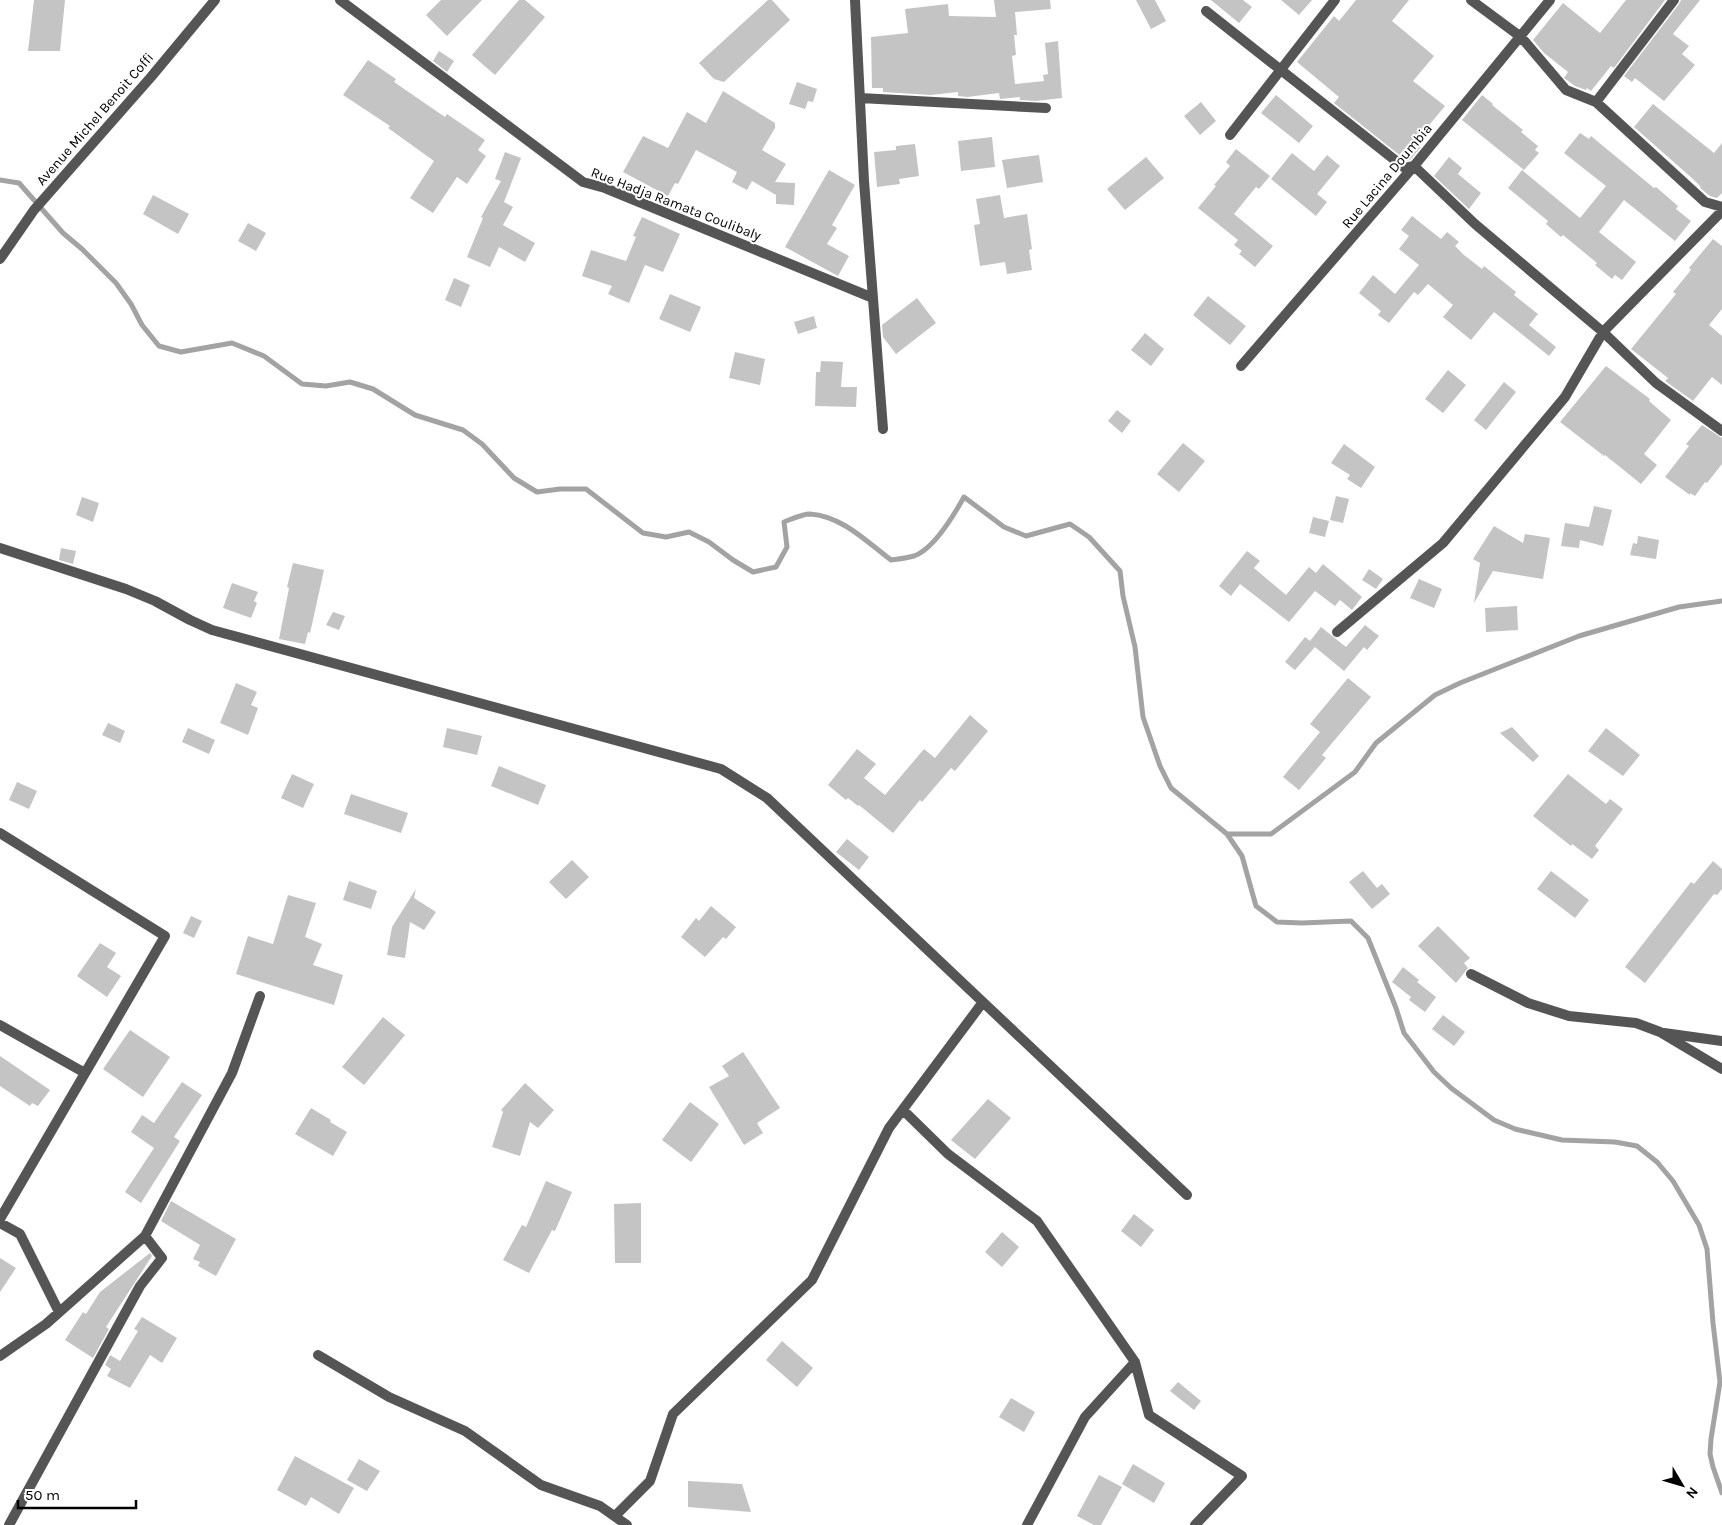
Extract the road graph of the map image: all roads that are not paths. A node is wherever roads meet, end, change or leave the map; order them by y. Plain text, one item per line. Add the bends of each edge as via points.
1 (215, 0) edge
2 (340, 0) edge
3 (855, 0) edge
4 (1335, 0) edge
5 (1471, 0) edge
6 (1550, 0) edge
7 (1674, 0) edge
8 (1206, 11) dead end
9 (1521, 37) junction
10 (1281, 70) junction
11 (860, 98) junction
12 (1596, 102) junction
13 (1046, 108) dead end
14 (1230, 135) dead end
15 (1414, 166) junction
16 (1722, 207) edge
17 (1722, 211) edge
18 (0, 259) edge
19 (874, 298) junction
20 (1603, 332) junction
21 (1240, 366) dead end
22 (883, 429) dead end
23 (1722, 431) edge
24 (0, 548) edge
25 (1337, 632) dead end
26 (0, 833) edge
27 (1471, 974) dead end
28 (260, 996) dead end
29 (983, 1002) junction
30 (0, 1026) edge
31 (1660, 1032) junction
32 (1722, 1041) edge
33 (1722, 1069) edge
34 (85, 1073) junction
35 (903, 1110) junction
36 (1187, 1195) dead end
37 (0, 1220) edge
38 (0, 1223) edge
39 (144, 1236) junction
40 (60, 1312) junction
41 (318, 1355) dead end
42 (0, 1356) edge
43 (1135, 1362) junction
44 (615, 1516) junction
45 (9, 1525) edge
46 (628, 1525) edge
47 (1027, 1525) edge
48 (1195, 1525) edge

1 - 18 street, Avenue Michel Benoit Coffi via 34,210
2 - 19 street, Rue Hadja Ramata Coulibaly via 582,182 605,188
3 - 11 street
4 - 10 street
5 - 9 street
6 - 9 street, Rue Lacina Doumbia
7 - 12 street
8 - 10 street
9 - 12 street via 1566,90
9 - 15 street, Rue Lacina Doumbia
10 - 14 street
10 - 15 street via 1405,168
11 - 13 street
11 - 19 street
12 - 16 street via 1705,202
15 - 20 street via 1475,224
15 - 21 street, Rue Lacina Doumbia
17 - 20 street
19 - 22 street
20 - 23 street via 1656,383
20 - 25 street via 1565,397 1444,543
24 - 29 street via 126,589 212,630 721,769 767,798
26 - 34 street via 164,936
27 - 31 street via 1528,1003 1569,1016 1636,1023
28 - 39 street via 232,1073
29 - 35 street
29 - 36 street
30 - 34 street
31 - 32 street
31 - 33 street
34 - 37 street
35 - 43 street via 948,1154 1037,1221
35 - 44 street via 889,1128 812,1280 673,1414 650,1481
38 - 40 street via 20,1234
39 - 40 street
39 - 45 street via 162,1258 140,1286
40 - 42 street
41 - 44 street via 388,1397 465,1431 541,1485 600,1506
43 - 47 street via 1085,1416
43 - 48 street via 1149,1415 1242,1476
44 - 46 street

